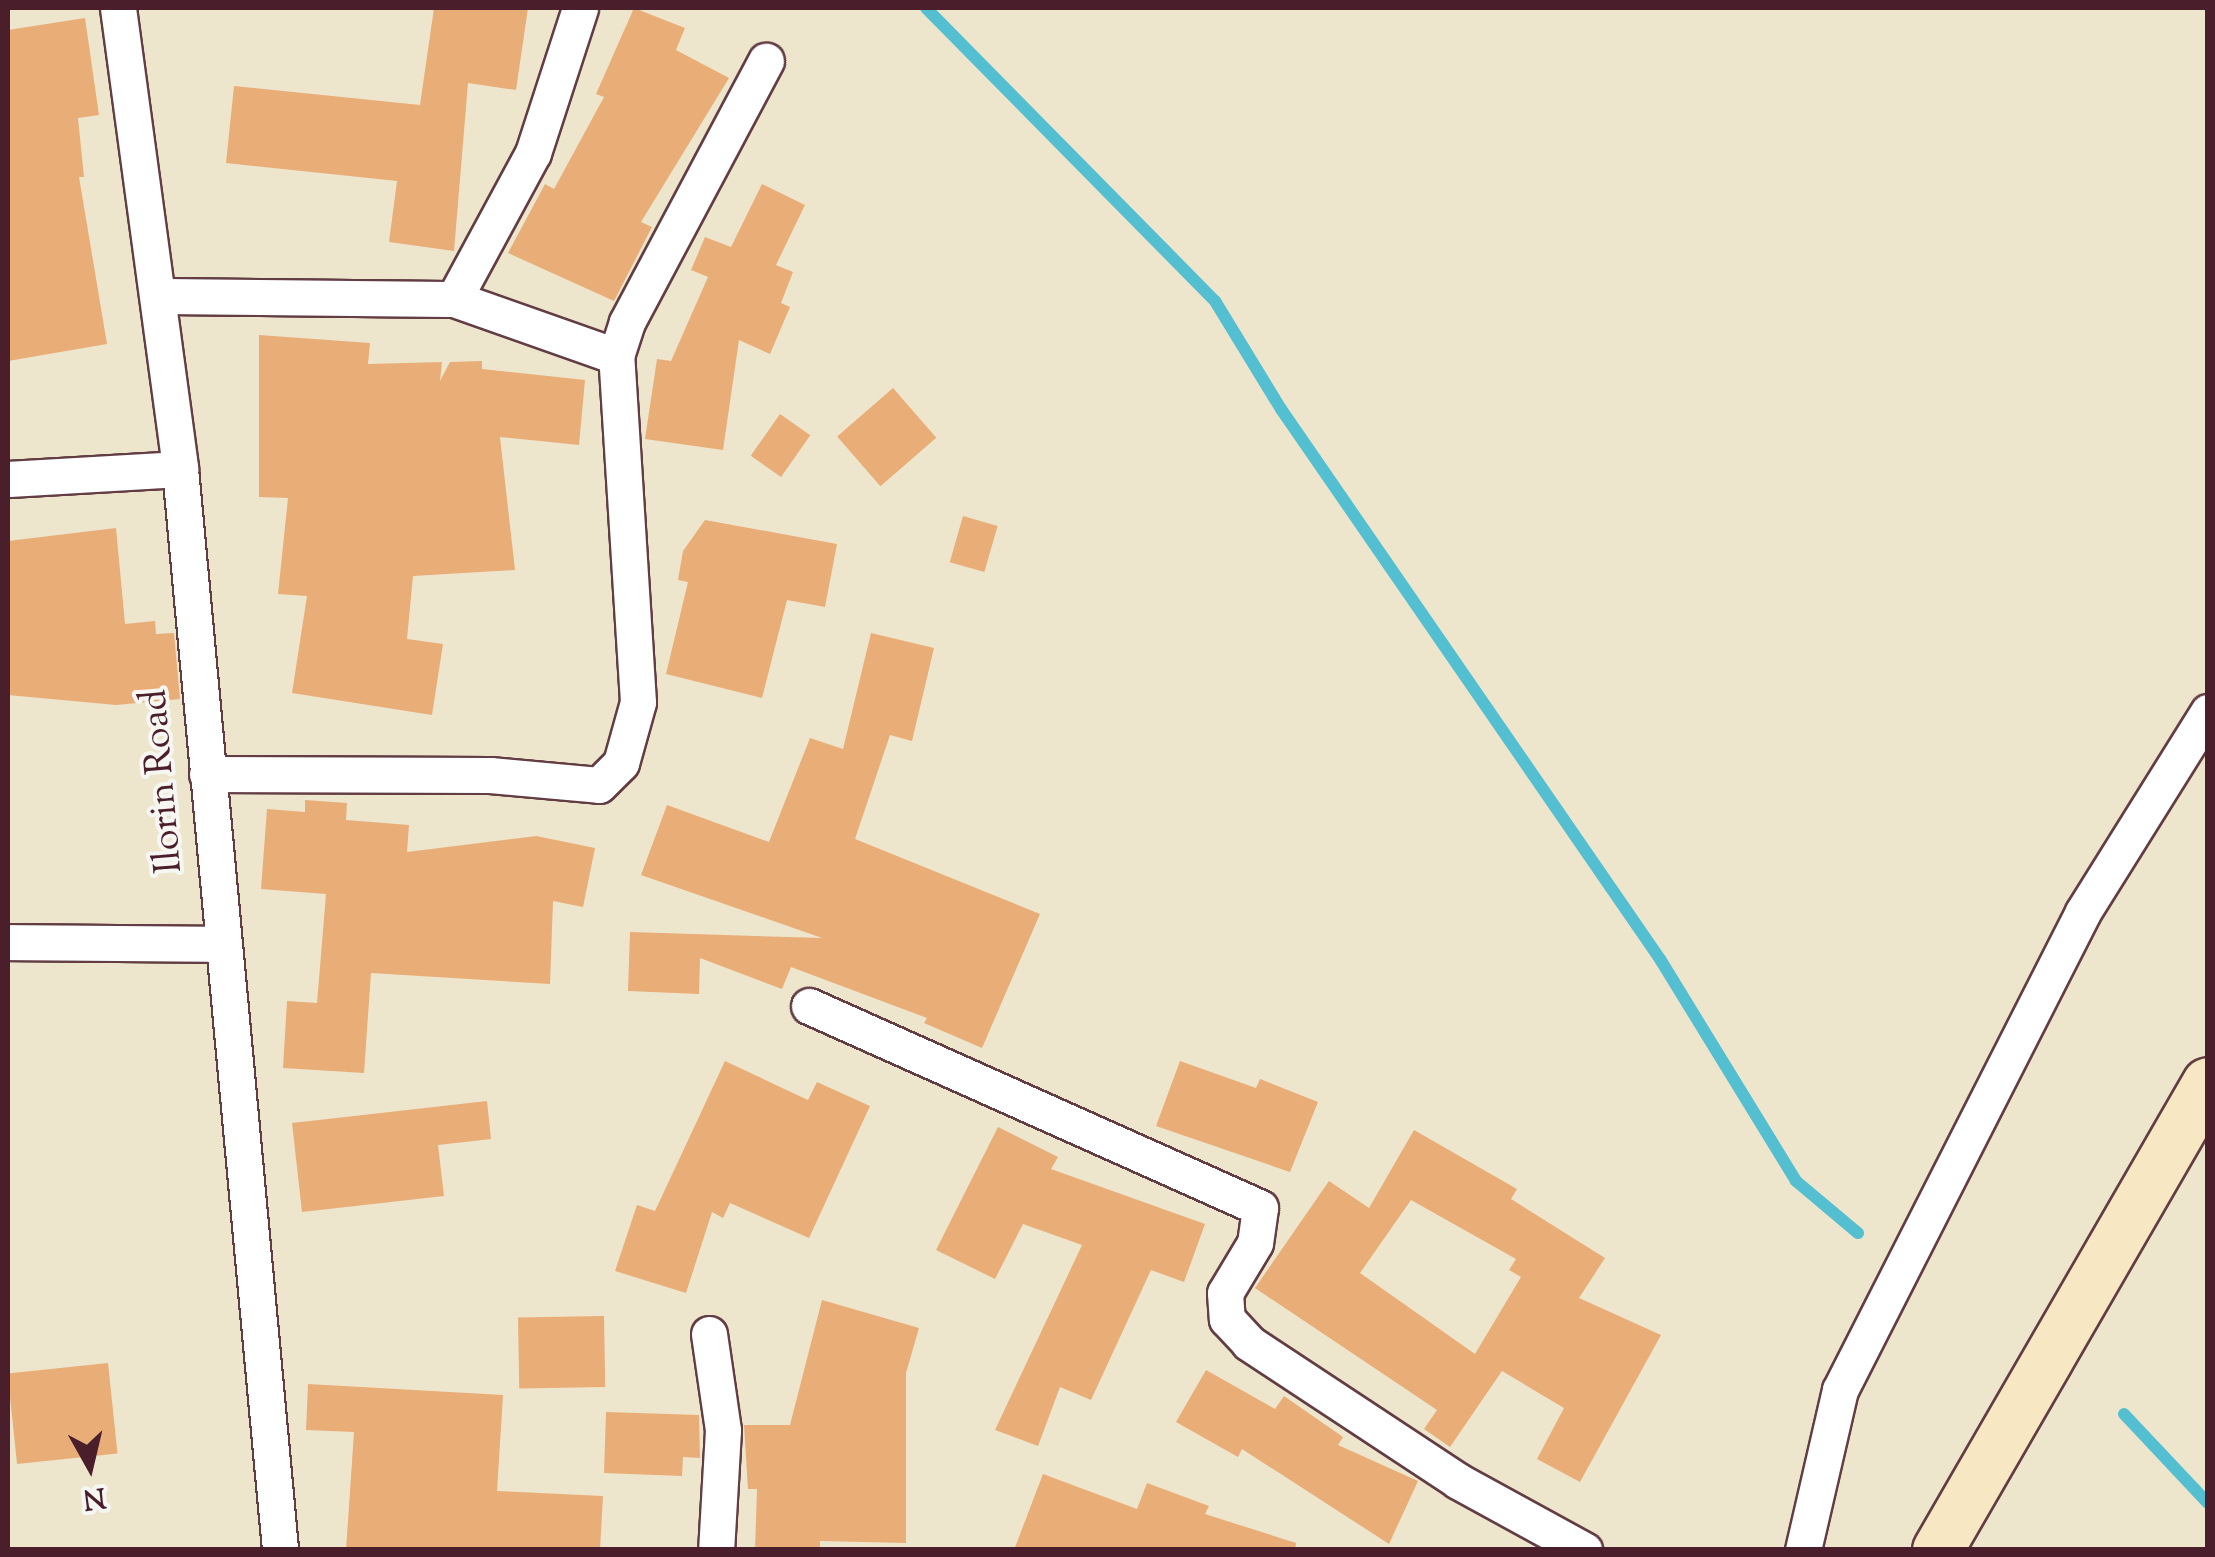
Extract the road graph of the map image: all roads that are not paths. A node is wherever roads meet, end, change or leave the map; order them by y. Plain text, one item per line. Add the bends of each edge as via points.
1 (118, 8) edge
2 (580, 8) edge
3 (766, 61) dead end
4 (158, 296) junction
5 (454, 299) junction
6 (616, 356) junction
7 (180, 469) junction
8 (8, 479) edge
9 (2208, 712) edge
10 (207, 774) junction
11 (8, 942) edge
12 (219, 944) junction
13 (809, 1006) dead end
14 (2208, 1083) edge
15 (709, 1334) dead end
16 (280, 1550) edge
17 (716, 1550) edge
18 (1584, 1550) edge
19 (1803, 1550) edge
20 (1938, 1550) edge

1 - 4 street, Ilorin Road
2 - 5 street via 532,153
3 - 6 street
4 - 5 street
4 - 7 street, Ilorin Road
5 - 6 street
6 - 10 street via 638,702 621,763 600,785 490,775
7 - 8 street
7 - 10 street, Ilorin Road
9 - 19 street via 2083,912 1840,1390
10 - 12 street, Ilorin Road
11 - 12 street
12 - 16 street, Ilorin Road
13 - 18 street via 1260,1208 1255,1243 1225,1292 1227,1319 1249,1343 1458,1481
14 - 20 main road
15 - 17 street via 723,1430

